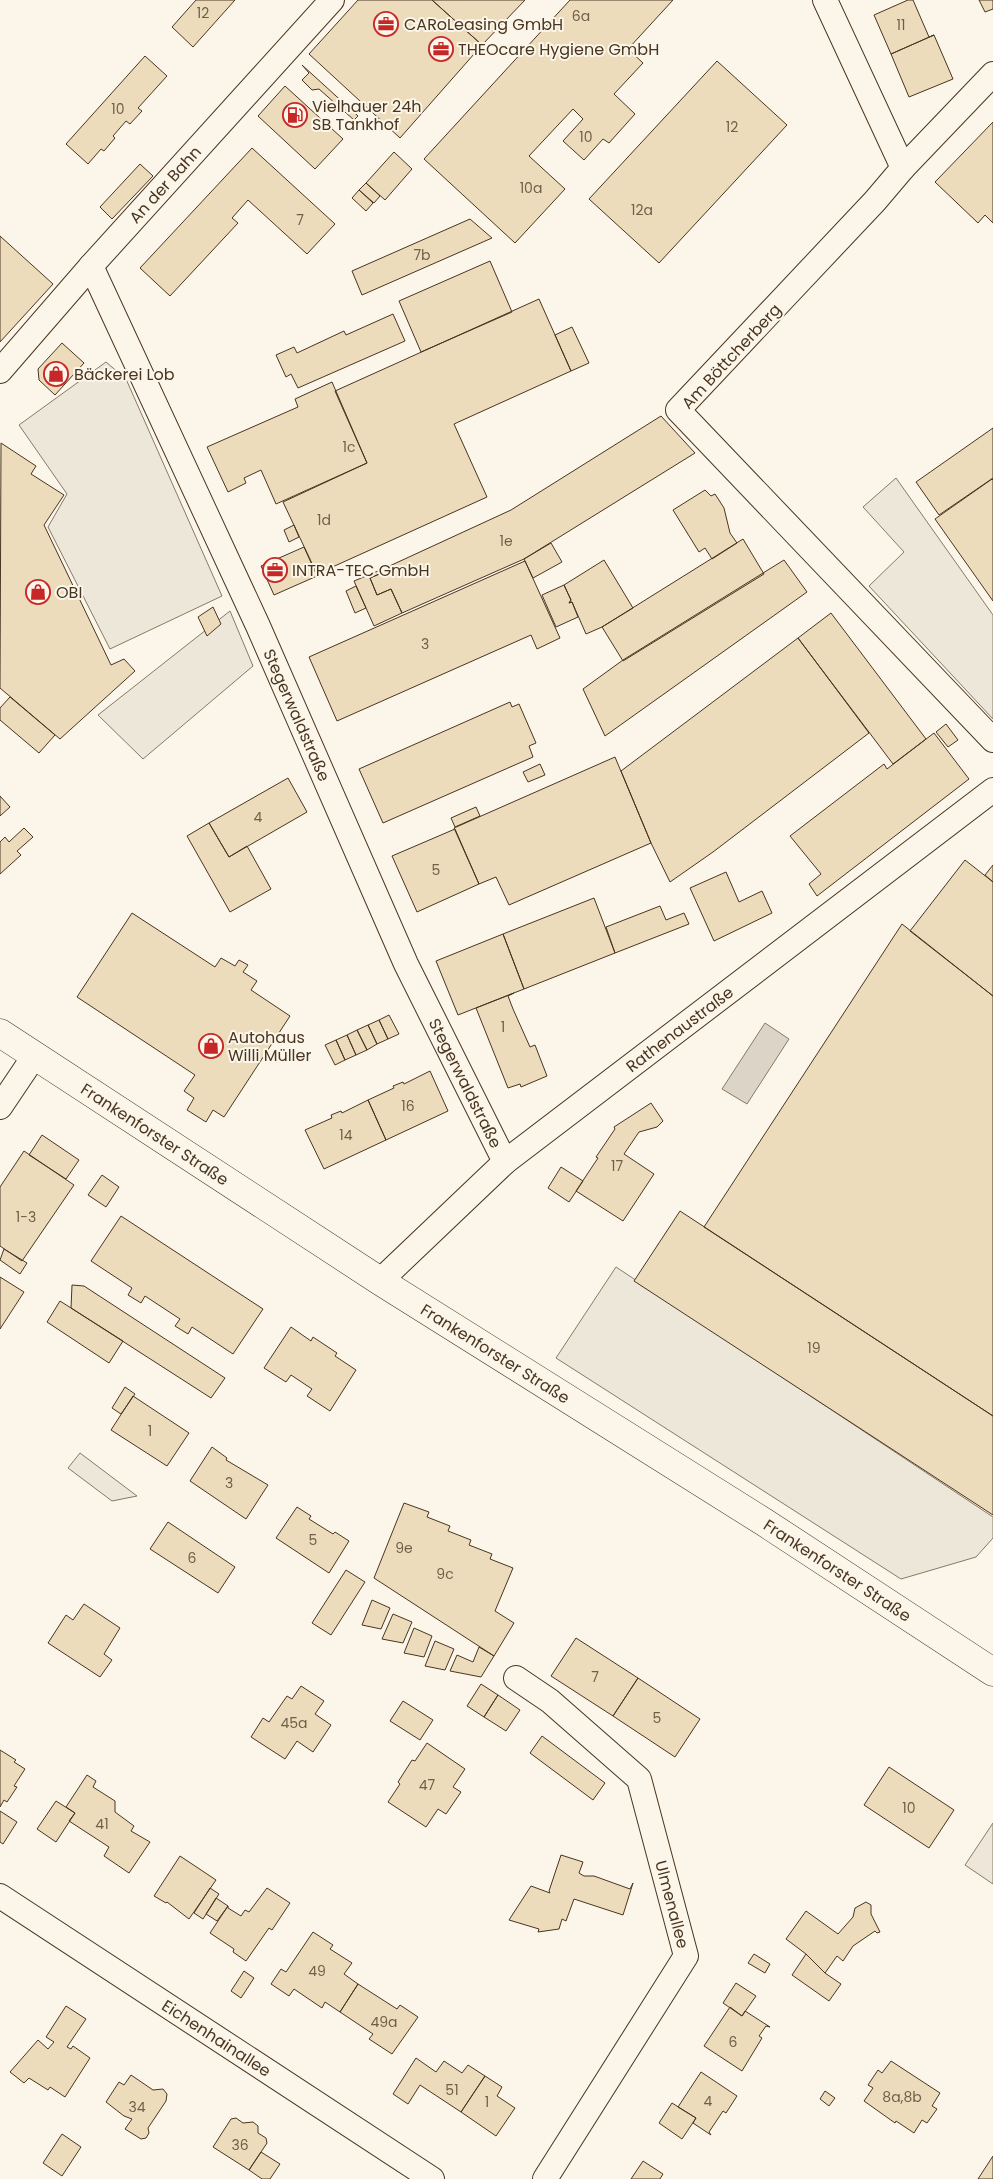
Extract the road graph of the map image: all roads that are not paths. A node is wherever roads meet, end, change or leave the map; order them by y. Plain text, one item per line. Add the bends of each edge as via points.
1 (332, 0) edge
2 (825, 0) edge
3 (993, 74) edge
4 (903, 168) junction
5 (90, 266) junction
6 (0, 371) edge
7 (993, 740) edge
8 (993, 790) edge
9 (0, 1032) edge
10 (35, 1055) junction
11 (0, 1107) edge
12 (504, 1162) junction
13 (380, 1282) junction
14 (993, 1672) edge
15 (516, 1678) dead end
16 (0, 1896) edge
17 (432, 2179) edge
18 (545, 2179) edge

1 - 5 street, An der Bahn
2 - 4 street
3 - 4 street
4 - 7 street, Am Böttcherberg via 678,410
5 - 6 street, An der Bahn
5 - 12 street, Stegerwaldstraße via 258,626 406,964
8 - 12 street, Rathenaustraße
9 - 10 main road, Frankenforster Straße
10 - 11 street
10 - 13 main road, Frankenforster Straße
12 - 13 street, Rathenaustraße
13 - 14 main road, Frankenforster Straße via 742,1508
15 - 18 street, Ulmenallee via 550,1701 639,1779 686,1956
16 - 17 street, Eichenhainallee

